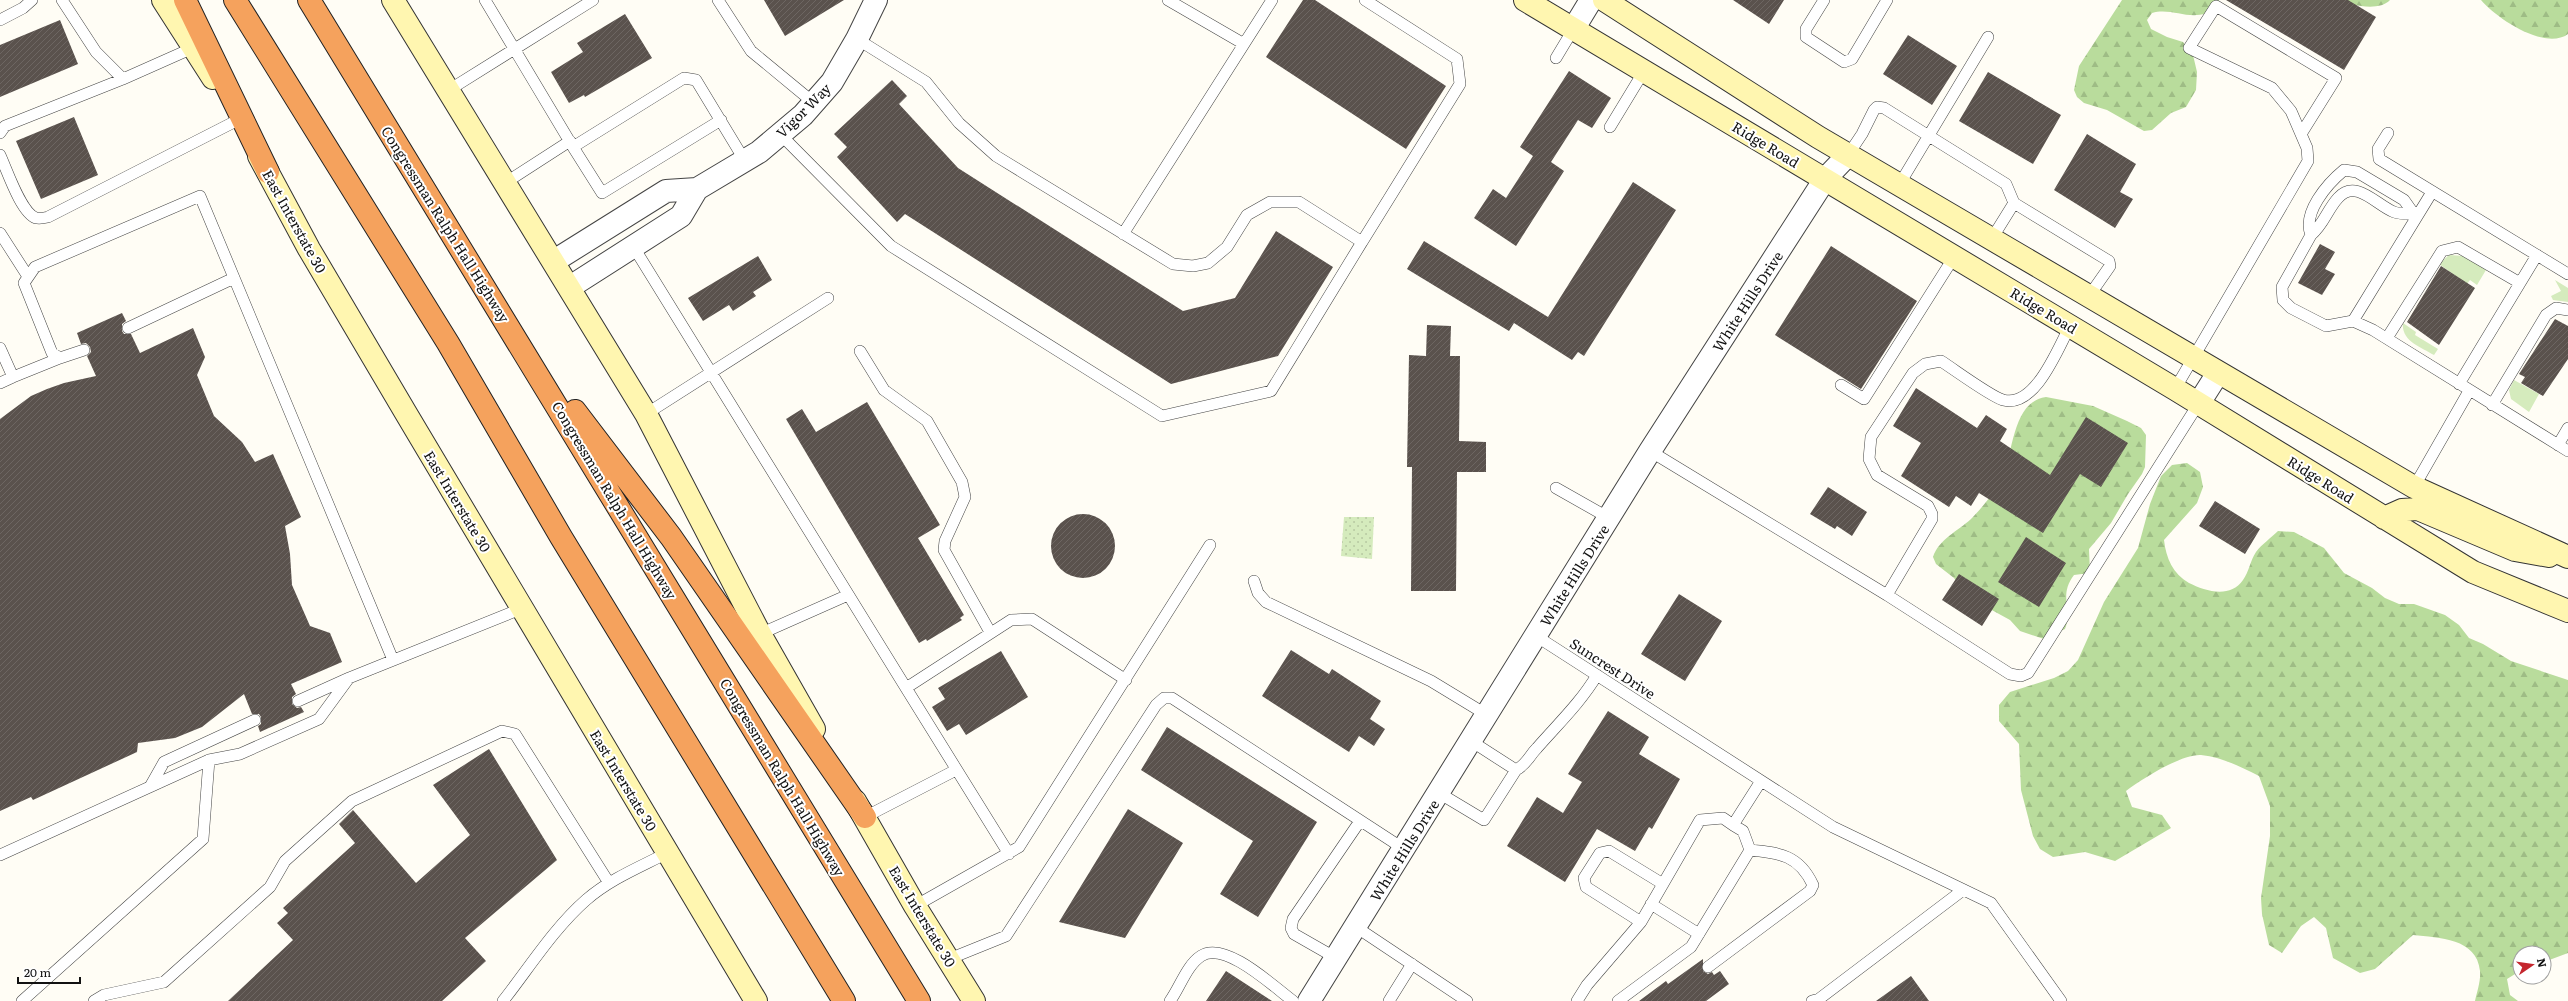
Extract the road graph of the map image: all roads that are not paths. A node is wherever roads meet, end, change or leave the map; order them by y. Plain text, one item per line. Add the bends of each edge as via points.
1 (32, 0) edge
2 (62, 0) edge
3 (163, 0) edge
4 (185, 0) edge
5 (235, 0) edge
6 (309, 0) edge
7 (394, 0) edge
8 (485, 0) edge
9 (593, 0) edge
10 (718, 0) edge
11 (876, 0) edge
12 (1168, 0) edge
13 (1272, 0) edge
14 (1365, 0) edge
15 (1525, 0) edge
16 (1591, 0) edge
17 (1604, 0) edge
18 (1824, 0) edge
19 (1887, 0) edge
20 (0, 20) edge
21 (1574, 28) junction
22 (1988, 37) dead end
23 (857, 39) junction
24 (1244, 44) junction
25 (195, 47) junction
26 (514, 49) junction
27 (1556, 58) dead end
28 (1644, 71) junction
29 (123, 79) junction
30 (449, 90) junction
31 (814, 103) junction
32 (238, 120) junction
33 (721, 120) junction
34 (1610, 127) dead end
35 (2388, 132) dead end
36 (0, 133) edge
37 (780, 134) junction
38 (2301, 134) junction
39 (1928, 137) junction
40 (572, 144) junction
41 (0, 155) edge
42 (1848, 155) junction
43 (745, 160) junction
44 (268, 172) junction
45 (1825, 179) junction
46 (505, 183) junction
47 (1899, 185) junction
48 (697, 189) junction
49 (2432, 192) junction
50 (2014, 203) junction
51 (2414, 216) junction
52 (0, 233) edge
53 (1123, 234) junction
54 (2311, 235) junction
55 (1992, 240) junction
56 (1362, 242) junction
57 (633, 246) junction
58 (2537, 255) junction
59 (1954, 257) junction
60 (554, 261) junction
61 (2568, 274) edge
62 (27, 275) junction
63 (234, 278) junction
64 (2520, 283) junction
65 (570, 287) junction
66 (2089, 296) junction
67 (828, 298) dead end
68 (2568, 310) edge
69 (503, 317) junction
70 (2353, 321) junction
71 (2070, 326) junction
72 (128, 328) dead end
73 (2387, 338) junction
74 (0, 348) edge
75 (84, 350) dead end
76 (860, 351) dead end
77 (60, 358) junction
78 (2192, 358) junction
79 (712, 372) junction
80 (2218, 373) junction
81 (13, 377) junction
82 (0, 383) edge
83 (2459, 384) junction
84 (1840, 385) dead end
85 (2174, 389) junction
86 (2469, 391) junction
87 (2199, 403) junction
88 (2492, 405) junction
89 (646, 414) junction
90 (2568, 428) edge
91 (2558, 445) junction
92 (1650, 451) junction
93 (2568, 451) edge
94 (2414, 487) junction
95 (1556, 488) dead end
96 (1609, 518) junction
97 (2384, 518) junction
98 (1210, 545) dead end
99 (2568, 557) edge
100 (1254, 581) dead end
101 (848, 595) junction
102 (1887, 595) junction
103 (522, 608) junction
104 (2568, 611) edge
105 (990, 632) junction
106 (760, 634) junction
107 (1536, 636) junction
108 (393, 660) junction
109 (1597, 675) junction
110 (349, 678) junction
111 (1126, 680) junction
112 (906, 688) junction
113 (298, 701) dead end
114 (1487, 715) junction
115 (255, 720) dead end
116 (1471, 741) junction
117 (209, 760) junction
118 (956, 770) junction
119 (1516, 770) junction
120 (1761, 781) junction
121 (150, 785) junction
122 (1439, 793) junction
123 (864, 817) junction
124 (1360, 821) junction
125 (1733, 825) junction
126 (1404, 849) junction
127 (1750, 850) junction
128 (667, 852) junction
129 (1009, 854) junction
130 (0, 855) edge
131 (609, 883) junction
132 (1663, 884) junction
133 (1963, 890) junction
134 (1651, 904) junction
135 (915, 906) junction
136 (1641, 922) junction
137 (1356, 927) junction
138 (1699, 934) junction
139 (1336, 958) junction
140 (949, 959) junction
141 (1412, 964) junction
142 (1708, 967) dead end
143 (22, 1001) edge
144 (94, 1001) edge
145 (503, 1001) edge
146 (756, 1001) edge
147 (844, 1001) edge
148 (919, 1001) edge
149 (974, 1001) edge
150 (1170, 1001) edge
151 (1293, 1001) edge
152 (1309, 1001) edge
153 (1389, 1001) edge
154 (1467, 1001) edge
155 (1577, 1001) edge
156 (1618, 1001) edge
157 (1812, 1001) edge
158 (2061, 1001) edge

1 - 20 lane via 23,8
2 - 29 lane via 96,52
3 - 25 main road, East Interstate 30
4 - 44 highway
5 - 147 highway via 448,343 565,544
6 - 69 highway, Congressman Ralph Hall Highway
7 - 30 main road, East Interstate 30
8 - 26 lane
9 - 26 lane
10 - 31 lane via 751,51
11 - 23 street, Vigor Way
12 - 24 lane
13 - 24 lane
14 - 56 lane via 1457,59 1460,84
15 - 21 main road, Ridge Road
16 - 21 street
17 - 42 main road
18 - 19 lane via 1806,29 1806,37 1840,61 1848,62
21 - 27 lane
21 - 28 main road, Ridge Road
22 - 39 lane
23 - 31 street, Vigor Way via 832,82
23 - 53 lane via 926,82 959,123 996,156
24 - 53 lane
25 - 29 lane
25 - 32 main road, East Interstate 30
26 - 30 lane
26 - 40 lane
28 - 34 lane
28 - 45 main road, Ridge Road
29 - 36 lane via 5,126
30 - 46 main road, East Interstate 30
31 - 37 street, Vigor Way
32 - 41 lane via 40,219 24,208
32 - 44 main road, East Interstate 30
33 - 40 lane via 696,80 684,78
33 - 40 lane via 602,193
33 - 43 lane
35 - 49 lane via 2378,149 2379,159
37 - 43 street, Vigor Way
37 - 56 lane via 891,246 1162,416 1271,391
38 - 38 lane via 2336,78 2216,6 2190,48 2272,88 2291,111
38 - 78 lane via 2307,148 2308,161
39 - 42 lane via 1884,108 1877,108
39 - 47 lane
39 - 50 lane via 2006,184
40 - 46 lane
42 - 45 street, White Hills Drive
42 - 47 main road
43 - 48 street, Vigor Way
44 - 103 main road, East Interstate 30 via 317,262
45 - 59 main road, Ridge Road
45 - 92 street, White Hills Drive
46 - 60 main road, East Interstate 30
47 - 55 main road
48 - 57 street, Vigor Way via 681,216
48 - 60 street, Vigor Way via 666,191
49 - 51 lane
49 - 58 lane
50 - 55 lane
50 - 66 lane via 2109,261 2110,266
51 - 54 lane via 2395,212 2358,190 2349,190 2338,198 2322,225
51 - 54 lane via 2404,200 2357,172 2344,170 2331,181 2309,217 2308,227
51 - 70 lane
52 - 62 lane
53 - 56 lane via 1172,264 1193,266 1208,263 1227,247 1247,215 1270,202 1299,202
54 - 70 lane via 2282,288 2283,300 2291,308 2326,326
55 - 66 main road
57 - 65 street, Vigor Way
57 - 79 lane
58 - 61 lane
58 - 64 lane
59 - 71 main road, Ridge Road
59 - 84 lane via 1864,399
60 - 65 main road, East Interstate 30
62 - 63 lane via 35,267 200,196
62 - 77 lane via 24,283 52,353
63 - 72 lane
63 - 108 lane
64 - 73 lane via 2458,247 2442,251
64 - 83 lane
65 - 89 main road, East Interstate 30
66 - 78 main road
67 - 79 lane
68 - 88 lane via 2556,308 2546,315
69 - 123 highway via 670,537
69 - 148 highway, Congressman Ralph Hall Highway
70 - 73 lane
71 - 85 main road, Ridge Road
71 - 102 lane via 2038,384 2023,397 2003,400 1941,362 1925,364 1913,372 1871,437 1869,460 1877,475 1928,506 1932,519
73 - 83 lane
74 - 81 lane
75 - 77 lane
76 - 105 lane via 884,390 927,421 962,482 965,497 945,541 944,550
77 - 81 lane
78 - 80 main road
78 - 85 lane
79 - 89 lane
79 - 101 lane
80 - 87 street
80 - 94 main road
81 - 82 lane
83 - 86 lane
85 - 87 main road, Ridge Road
86 - 88 lane
86 - 94 lane
87 - 97 main road, Ridge Road
87 - 102 lane via 2028,673 2021,676 2010,674
88 - 91 lane
89 - 106 main road, East Interstate 30
90 - 91 lane
91 - 93 lane
92 - 96 street, White Hills Drive
92 - 102 lane
94 - 99 main road
95 - 96 lane
96 - 107 street, White Hills Drive
97 - 99 main road via 2402,510 2418,509 2515,550 2535,555
97 - 104 main road, Ridge Road via 2473,572
98 - 111 lane
100 - 114 lane via 1258,593 1266,602 1431,680
101 - 106 lane
101 - 112 lane
103 - 108 lane
103 - 128 main road, East Interstate 30
105 - 111 lane via 1010,620 1032,619
105 - 112 lane
106 - 123 main road, East Interstate 30
107 - 109 lane, Suncrest Drive
107 - 114 street, White Hills Drive
108 - 110 lane
109 - 119 lane via 1585,694 1533,752 1525,765
109 - 120 lane, Suncrest Drive
110 - 113 lane
110 - 117 lane via 319,719 240,754
111 - 129 lane via 1019,847
112 - 118 lane
114 - 116 street, White Hills Drive
115 - 121 lane via 164,762
116 - 119 lane
116 - 122 street, White Hills Drive
117 - 121 lane
117 - 143 lane via 203,839
118 - 123 lane
118 - 129 lane
119 - 122 lane via 1484,820
120 - 125 lane
120 - 133 lane, Suncrest Drive via 1833,827
121 - 130 lane
122 - 126 street, White Hills Drive
123 - 135 main road, East Interstate 30
124 - 126 lane
124 - 139 lane via 1293,919 1291,928 1294,934
124 - 140 lane via 1172,698 1164,698 1156,706 1006,936
125 - 127 lane via 1743,831
125 - 132 lane via 1723,818 1700,820
126 - 137 street, White Hills Drive
127 - 138 lane
127 - 142 lane via 1779,853 1790,857 1808,874 1813,885 1810,891
128 - 131 lane
128 - 146 main road, East Interstate 30
129 - 135 lane
131 - 144 lane via 515,734 502,731 352,801 285,861 270,887 164,982 104,995
131 - 145 lane via 586,900 567,920
132 - 134 lane
132 - 136 lane via 1609,851 1600,853 1584,878 1586,887
133 - 157 lane via 1819,999
133 - 158 lane, Suncrest Drive via 1991,904
134 - 136 lane
134 - 138 lane
135 - 140 main road, East Interstate 30
136 - 155 lane via 1587,985
137 - 139 street, White Hills Drive
137 - 141 lane
138 - 156 lane via 1691,947
139 - 152 street, White Hills Drive
140 - 149 main road, East Interstate 30
141 - 153 lane
141 - 154 lane
150 - 151 lane via 1202,955 1214,953 1234,957

